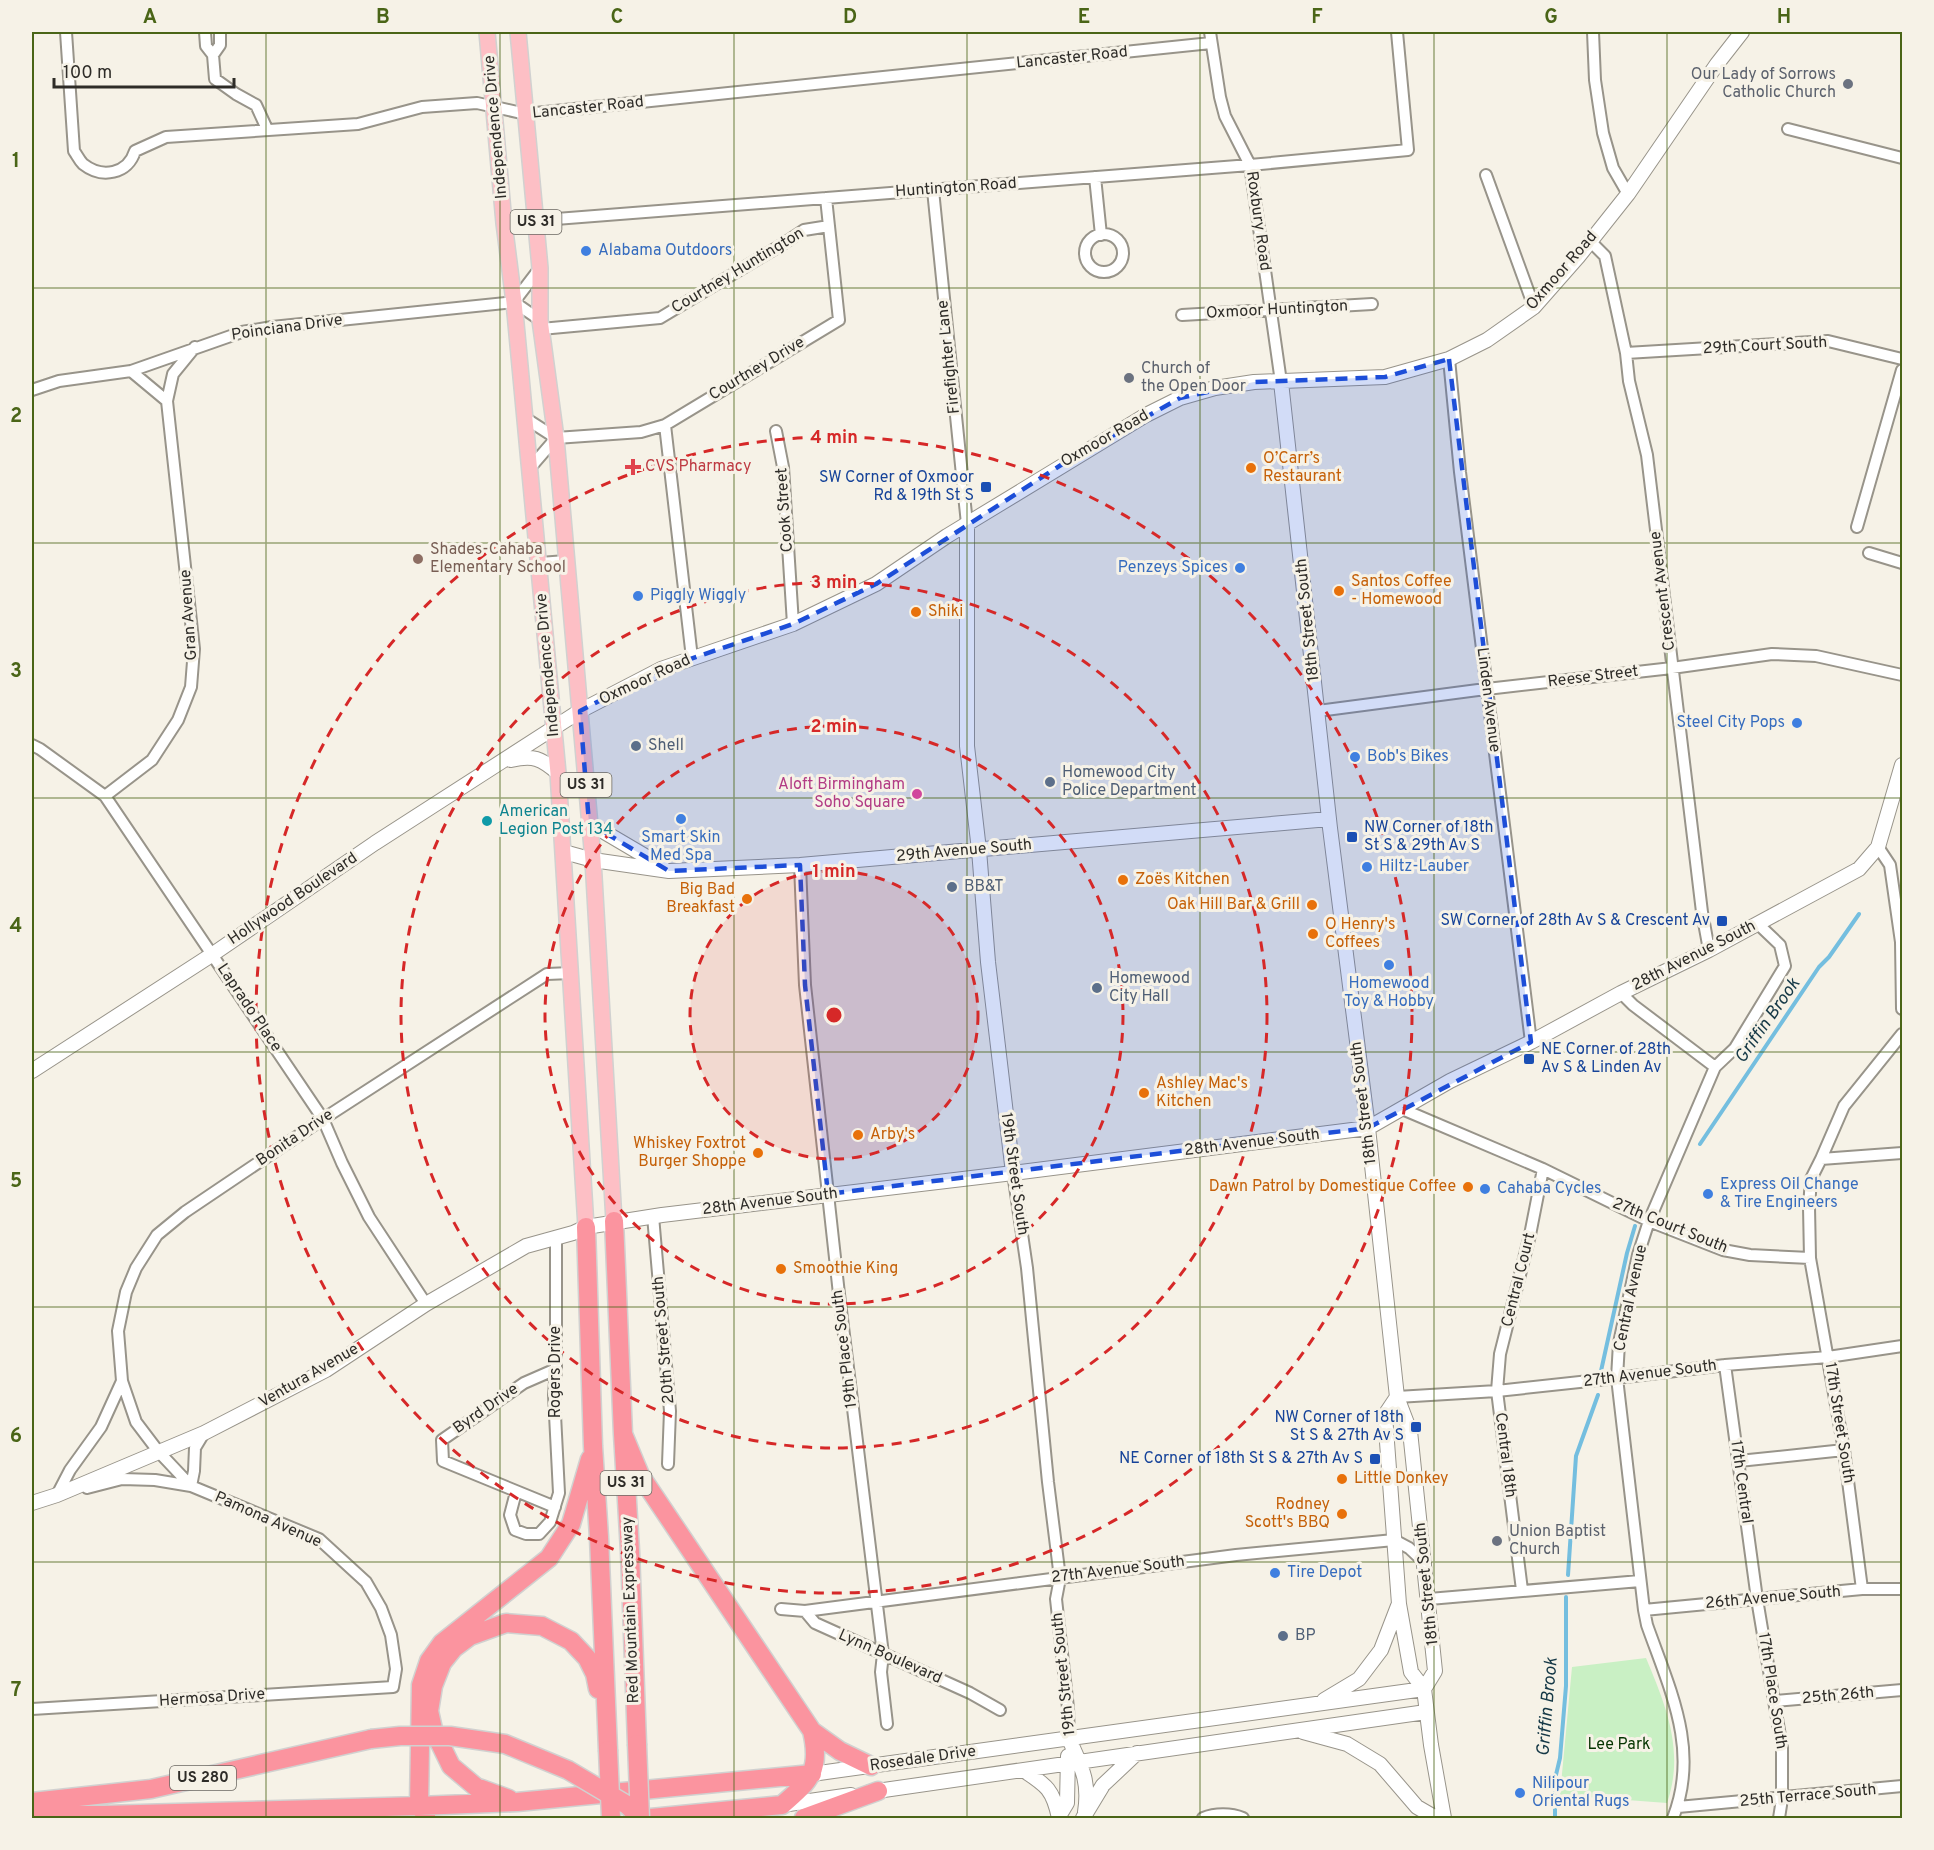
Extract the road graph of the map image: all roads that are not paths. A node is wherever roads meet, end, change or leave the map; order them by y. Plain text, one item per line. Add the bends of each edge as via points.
1 (66, 32) edge
2 (205, 32) edge
3 (220, 32) edge
4 (487, 32) edge
5 (518, 32) edge
6 (1210, 32) edge
7 (1397, 32) edge
8 (1593, 32) edge
9 (1742, 32) edge
10 (1211, 43) junction
11 (213, 55) junction
12 (495, 107) junction
13 (526, 114) junction
14 (267, 129) junction
15 (1788, 129) dead end
16 (1902, 158) edge
17 (1250, 165) junction
18 (1486, 175) dead end
19 (1095, 177) junction
20 (933, 190) junction
21 (1628, 194) junction
22 (826, 198) junction
23 (536, 220) junction
24 (504, 223) junction
25 (829, 226) junction
26 (1101, 235) dead end
27 (1590, 241) junction
28 (540, 268) junction
29 (514, 302) junction
30 (1372, 304) dead end
31 (1534, 307) junction
32 (1271, 311) junction
33 (1182, 315) dead end
34 (541, 325) junction
35 (196, 346) junction
36 (1626, 353) junction
37 (1449, 358) junction
38 (1902, 359) edge
39 (1902, 370) edge
40 (131, 371) junction
41 (1281, 382) junction
42 (32, 390) edge
43 (167, 401) junction
44 (525, 418) junction
45 (665, 425) junction
46 (776, 431) dead end
47 (556, 438) junction
48 (530, 468) junction
49 (967, 524) junction
50 (1857, 527) dead end
51 (1869, 553) dead end
52 (566, 561) junction
53 (540, 563) junction
54 (1902, 563) edge
55 (793, 624) junction
56 (692, 658) junction
57 (1672, 668) junction
58 (1902, 675) edge
59 (1487, 689) junction
60 (580, 711) junction
61 (1318, 711) junction
62 (554, 728) junction
63 (32, 744) edge
64 (497, 764) junction
65 (1902, 765) edge
66 (558, 773) junction
67 (105, 796) junction
68 (1329, 819) junction
69 (589, 823) junction
70 (1878, 847) junction
71 (979, 850) junction
72 (564, 852) junction
73 (593, 860) junction
74 (800, 865) junction
75 (669, 871) junction
76 (1758, 924) junction
77 (1709, 950) junction
78 (213, 954) junction
79 (571, 973) junction
80 (1621, 993) junction
81 (1902, 1009) edge
82 (1902, 1034) edge
83 (1531, 1042) junction
84 (1714, 1067) junction
85 (32, 1071) edge
86 (1402, 1108) junction
87 (323, 1119) junction
88 (1368, 1128) junction
89 (1902, 1153) edge
90 (1821, 1159) junction
91 (1544, 1169) junction
92 (1013, 1173) junction
93 (828, 1194) junction
94 (653, 1216) junction
95 (614, 1221) junction
96 (1649, 1221) junction
97 (586, 1227) junction
98 (556, 1237) junction
99 (1810, 1258) junction
100 (426, 1304) junction
101 (1902, 1346) edge
102 (1828, 1357) junction
103 (1725, 1365) junction
104 (556, 1369) junction
105 (1617, 1378) junction
106 (122, 1381) junction
107 (1497, 1390) junction
108 (1397, 1397) junction
109 (204, 1433) junction
110 (623, 1434) junction
111 (593, 1446) junction
112 (1844, 1450) junction
113 (158, 1451) junction
114 (1739, 1461) junction
115 (668, 1464) dead end
116 (191, 1486) junction
117 (516, 1492) junction
118 (57, 1495) junction
119 (32, 1503) edge
120 (555, 1507) junction
121 (1394, 1540) junction
122 (1425, 1563) junction
123 (1060, 1578) junction
124 (1640, 1581) junction
125 (1862, 1589) junction
126 (1902, 1589) edge
127 (1522, 1590) junction
128 (1429, 1599) junction
129 (1757, 1599) junction
130 (876, 1601) junction
131 (1399, 1604) junction
132 (782, 1609) dead end
133 (1644, 1610) junction
134 (805, 1611) junction
135 (884, 1654) junction
136 (393, 1687) joint
137 (1424, 1689) junction
138 (1902, 1690) edge
139 (1774, 1701) junction
140 (1317, 1704) junction
141 (32, 1709) edge
142 (1000, 1710) dead end
143 (1426, 1712) junction
144 (887, 1724) dead end
145 (1298, 1730) junction
146 (607, 1731) junction
147 (812, 1731) junction
148 (1069, 1739) junction
149 (1137, 1754) junction
150 (1073, 1763) junction
151 (871, 1766) junction
152 (1023, 1770) junction
153 (812, 1774) junction
154 (1902, 1786) edge
155 (878, 1791) junction
156 (1782, 1799) junction
157 (32, 1802) edge
158 (517, 1802) junction
159 (782, 1805) junction
160 (1678, 1807) junction
161 (424, 1812) edge
162 (32, 1815) edge
163 (611, 1818) edge
164 (640, 1818) edge
165 (651, 1818) edge
166 (804, 1818) edge
167 (1058, 1818) edge
168 (1084, 1818) edge
169 (1203, 1818) edge
170 (1243, 1818) edge
171 (1436, 1818) edge
172 (1444, 1818) edge
173 (1673, 1818) edge
174 (1779, 1818) edge

1 - 14 street, Lancaster Road via 75,151 81,163 93,170 122,170 132,162 135,151 166,136
2 - 11 street via 206,46
3 - 11 street via 220,45
4 - 12 main road, Independence Drive / US 31
5 - 13 main road, Independence Drive / US 31
6 - 10 street, Roxbury Road
7 - 17 street, Huntington Road via 1408,150
8 - 21 street via 1595,80 1604,133 1613,168
9 - 21 main road, Oxmoor Road
10 - 13 street, Lancaster Road
10 - 17 street, Roxbury Road via 1225,116
11 - 14 street via 215,79 256,105
12 - 13 street, Lancaster Road
12 - 14 street, Lancaster Road via 477,103 422,107 358,124
12 - 24 main road, Independence Drive / US 31
13 - 23 main road, Independence Drive / US 31
15 - 16 street
17 - 19 street, Huntington Road
17 - 32 street, Roxbury Road
18 - 31 street
19 - 20 street, Huntington Road
19 - 26 street
20 - 22 street, Huntington Road
20 - 49 street, Firefighter Lane
21 - 27 main road, Oxmoor Road
22 - 23 street, Huntington Road
22 - 25 street, Courtney Drive
23 - 24 street, Huntington Road
23 - 28 main road, Independence Drive / US 31
24 - 29 main road, Independence Drive / US 31
25 - 34 street, Courtney Huntington via 804,230 660,318
25 - 45 street, Courtney Drive via 839,320
27 - 31 main road, Oxmoor Road
27 - 36 street, Crescent Avenue via 1605,256
28 - 29 street
28 - 34 main road, Independence Drive / US 31
29 - 34 street
29 - 35 street, Poinciana Drive via 272,327
29 - 44 main road, Independence Drive / US 31
30 - 32 street, Oxmoor Huntington
31 - 37 main road, Oxmoor Road via 1487,340
32 - 33 street, Oxmoor Huntington
32 - 41 street, Roxbury Road
34 - 47 main road, Independence Drive / US 31
35 - 40 street, Poinciana Drive
35 - 43 street, Gran Avenue via 173,374
36 - 38 street, 29th Court South via 1828,341
36 - 57 street, Crescent Avenue via 1647,455
37 - 41 main road, Oxmoor Road via 1384,377
37 - 59 street, Linden Avenue
39 - 50 street
40 - 42 street, Poinciana Drive via 59,381
40 - 43 street
41 - 49 main road, Oxmoor Road via 1215,388 1180,398
41 - 61 main road, 18th Street South
43 - 67 street, Gran Avenue via 194,649 191,687 178,720 152,760
44 - 47 street
44 - 48 main road, Independence Drive / US 31
45 - 47 street, Courtney Drive via 641,432
45 - 56 street
46 - 55 street, Cook Street via 783,467
47 - 48 street
47 - 52 main road, Independence Drive / US 31
48 - 53 main road, Independence Drive / US 31
49 - 55 main road, Oxmoor Road via 876,584
49 - 71 main road, 19th Street South via 967,746
51 - 54 street
52 - 53 street
52 - 60 main road, Independence Drive / US 31
53 - 62 main road, Independence Drive / US 31
55 - 56 main road, Oxmoor Road
56 - 60 main road, Oxmoor Road
57 - 58 street, Reese Street via 1788,654 1816,656
57 - 59 street, Reese Street
57 - 77 street, Crescent Avenue
59 - 61 street, Reese Street
59 - 83 street, Linden Avenue
60 - 62 main road, Oxmoor Road
60 - 69 main road, Independence Drive / US 31
61 - 68 main road, 18th Street South
62 - 64 main road, Hollywood Boulevard
62 - 66 main road, Independence Drive / US 31
63 - 67 street, Laprado Place
64 - 66 main road via 526,756 547,762
64 - 78 main road, Hollywood Boulevard
65 - 70 main road
66 - 72 main road, Independence Drive / US 31
67 - 78 street, Laprado Place
68 - 71 main road, 29th Avenue South
68 - 88 main road, 18th Street South
69 - 73 main road, Independence Drive / US 31
69 - 75 main road
70 - 76 main road, 28th Avenue South via 1859,869
70 - 81 street via 1890,865 1901,942
71 - 74 main road, 29th Avenue South
71 - 92 main road, 19th Street South
72 - 73 main road, 29th Avenue South
72 - 79 main road, Independence Drive / US 31
73 - 75 main road, 29th Avenue South
73 - 95 main road, Independence Drive / US 31
74 - 75 main road, 29th Avenue South
74 - 93 street, 19th Place South via 805,985
76 - 77 main road, 28th Avenue South
76 - 84 street, Central Avenue via 1780,945 1785,966 1735,1048
77 - 80 main road, 28th Avenue South
78 - 85 main road, Hollywood Boulevard
78 - 87 street, Laprado Place
79 - 87 street, Bonita Drive via 547,974
79 - 97 main road, Independence Drive / US 31
80 - 83 main road, 28th Avenue South
80 - 84 street
82 - 90 street via 1844,1106
83 - 86 main road, 28th Avenue South
84 - 96 street, Central Avenue
86 - 88 main road, 28th Avenue South
86 - 91 street, 27th Court South
87 - 100 street, Laprado Place via 369,1217
87 - 106 street, Bonita Drive via 157,1235 126,1292 118,1331
88 - 92 main road, 28th Avenue South
88 - 108 main road, 18th Street South
89 - 90 street
90 - 99 street via 1811,1179
91 - 96 street, 27th Court South
91 - 107 street, Central Court via 1500,1354
92 - 93 main road, 28th Avenue South
92 - 123 street, 19th Street South
93 - 94 main road, 28th Avenue South
93 - 130 street, 19th Place South
94 - 95 main road, 28th Avenue South
94 - 115 street, 20th Street South via 670,1411
95 - 97 main road, 28th Avenue South
95 - 110 highway, Red Mountain Expressway / US 31
96 - 99 street, 27th Court South via 1723,1250
96 - 105 street, Central Avenue via 1619,1343
97 - 98 main road, Ventura Avenue
97 - 111 highway, Red Mountain Expressway / US 31
98 - 100 main road, Ventura Avenue via 526,1246
98 - 104 street, Rogers Drive
99 - 102 street, 17th Street South
100 - 109 main road, Ventura Avenue via 326,1370
101 - 102 street, 27th Avenue South
102 - 103 street, 27th Avenue South
102 - 112 street, 17th Street South
103 - 105 street, 27th Avenue South
103 - 114 street, 17th Central
104 - 117 street, Byrd Drive via 524,1383 442,1440 443,1461
104 - 120 street, Rogers Drive via 559,1493
105 - 107 street, 27th Avenue South
105 - 124 street, Central Avenue
106 - 113 street, Bonita Drive via 136,1422
106 - 118 street, Bonita Drive via 101,1427
107 - 108 street, 27th Avenue South
107 - 127 street, Central 18th
108 - 121 main road via 1385,1414
108 - 122 main road, 18th Street South via 1410,1431
109 - 113 main road, Ventura Avenue
109 - 116 street via 195,1448
110 - 147 highway via 640,1475
110 - 164 highway, Red Mountain Expressway / US 31, bridge
111 - 146 highway, Red Mountain Expressway / US 31
111 - 161 highway via 573,1521 549,1558 442,1643 429,1661 420,1685
112 - 114 street
112 - 125 street, 17th Street South
113 - 116 street, Pamona Avenue
113 - 118 main road, Ventura Avenue
114 - 129 street, 17th Central
116 - 118 street, Pamona Avenue via 122,1479
116 - 136 street, Pamona Avenue via 319,1539 366,1582 391,1635 396,1669
117 - 120 street, Byrd Drive
117 - 120 street via 510,1515 515,1530 539,1534 550,1522
118 - 119 main road
121 - 122 street
121 - 123 street, 27th Avenue South
121 - 131 main road
122 - 128 main road, 18th Street South
123 - 130 street, 27th Avenue South
123 - 148 street, 19th Street South via 1056,1599
124 - 127 street
124 - 133 street, Central Avenue
125 - 126 street, 26th Avenue South
125 - 129 street, 26th Avenue South
127 - 128 street
128 - 137 main road, 18th Street South via 1435,1671
129 - 133 street, 26th Avenue South
129 - 139 street, 17th Place South
130 - 134 street, 27th Avenue South
130 - 135 street, 19th Place South
131 - 137 main road via 1411,1672
131 - 140 main road via 1381,1650 1359,1679
132 - 134 street
133 - 160 street, Central Avenue via 1680,1719 1685,1756
134 - 135 street, Lynn Boulevard via 815,1623
135 - 142 street, Lynn Boulevard
135 - 144 street, 19th Place South via 881,1672
136 - 141 street, Hermosa Drive
137 - 140 main road, Rosedale Drive
137 - 143 main road, 18th Street South
138 - 139 street, 25th 26th
139 - 156 street, 17th Place South via 1782,1748
140 - 148 main road, Rosedale Drive
143 - 145 main road, Rosedale Drive
143 - 172 main road, 18th Street South
145 - 149 main road, Rosedale Drive
145 - 171 main road via 1347,1744 1380,1764 1417,1807
146 - 158 highway via 595,1674 571,1641 542,1626 506,1623 470,1636 454,1648 442,1663 433,1686 429,1711 433,1729 451,1766 476,1787
146 - 163 highway, Red Mountain Expressway / US 31, bridge
147 - 151 highway
147 - 153 highway via 817,1752
148 - 150 main road
148 - 151 main road, Rosedale Drive
149 - 150 main road, Rosedale Drive
149 - 168 main road via 1103,1785
150 - 152 main road, Rosedale Drive
150 - 167 main road via 1067,1803
150 - 168 main road via 1085,1776
151 - 153 main road, Rosedale Drive
152 - 155 main road, Rosedale Drive
152 - 167 main road via 1044,1784 1055,1800
153 - 158 highway, Rosedale Drive
153 - 159 highway
154 - 156 street, 25th Terrace South
155 - 159 main road, Rosedale Drive
155 - 166 highway
156 - 160 street, 25th Terrace South
156 - 174 street, 17th Place South
157 - 164 highway, US 280, bridge via 151,1789 371,1739 450,1736 505,1744 568,1770 627,1805
158 - 161 highway, Rosedale Drive
159 - 165 highway, Rosedale Drive
160 - 173 street, Central Avenue
161 - 162 highway, Rosedale Drive
169 - 170 street via 1212,1814

